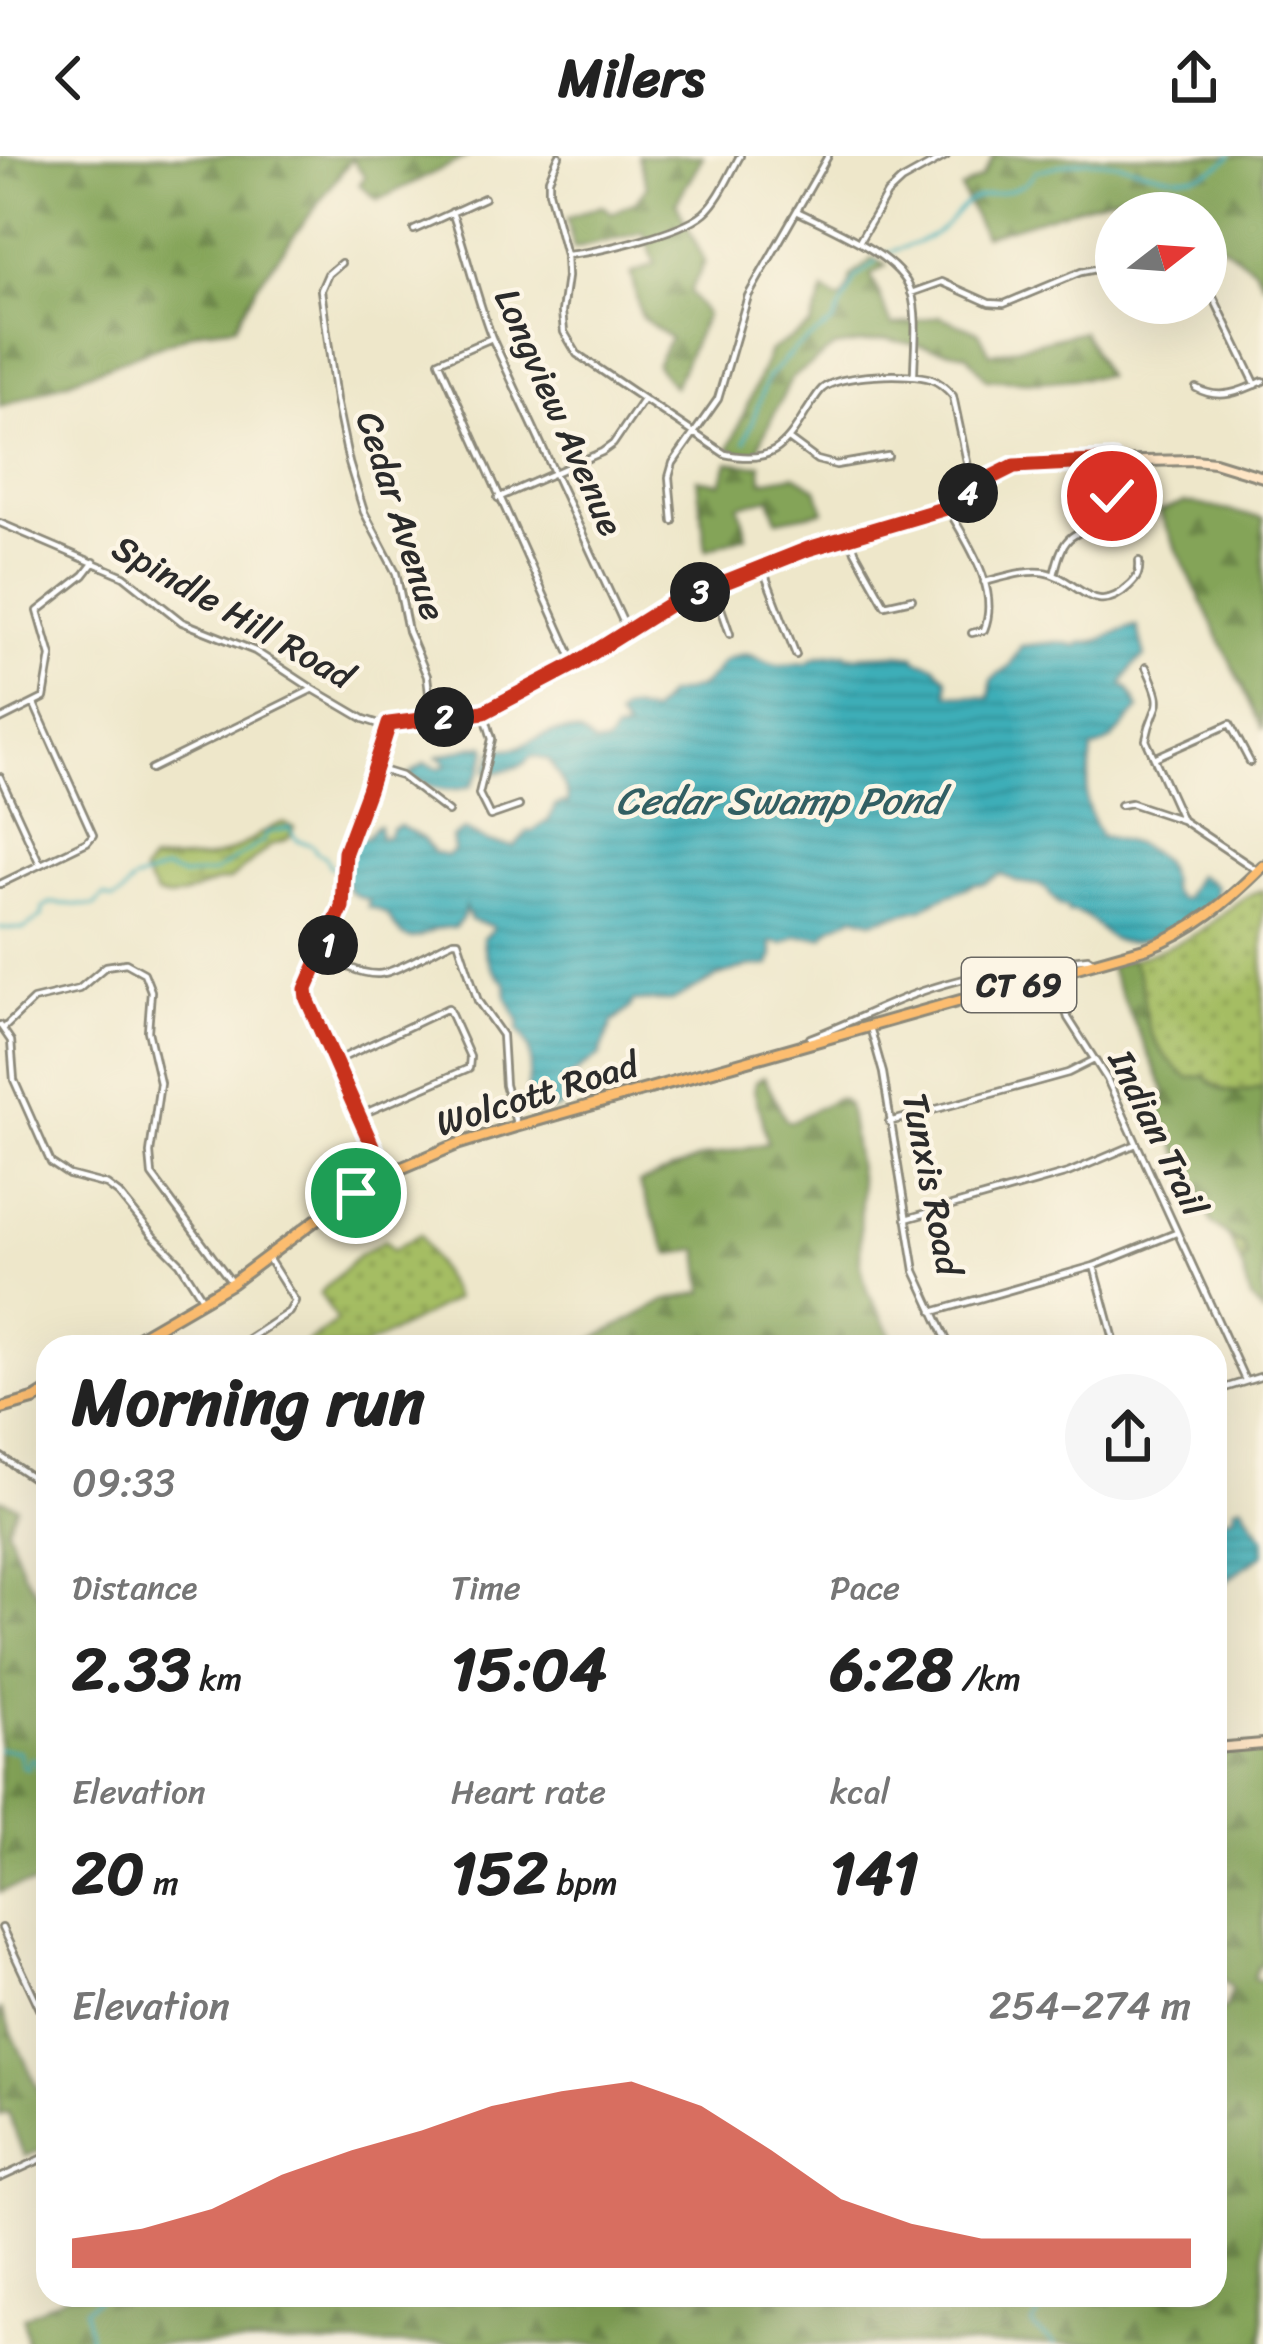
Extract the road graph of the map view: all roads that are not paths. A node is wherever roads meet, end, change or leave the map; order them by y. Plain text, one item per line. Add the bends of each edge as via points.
1 (559, 156) edge
2 (740, 156) edge
3 (829, 156) edge
4 (946, 156) edge
5 (484, 198) dead end
6 (797, 211) junction
7 (452, 212) junction
8 (414, 230) dead end
9 (858, 244) junction
10 (566, 255) junction
11 (341, 263) dead end
12 (1095, 269) edge
13 (911, 292) junction
14 (1227, 322) edge
15 (492, 338) junction
16 (914, 376) junction
17 (1259, 383) edge
18 (1196, 388) dead end
19 (643, 400) junction
20 (694, 434) junction
21 (790, 440) junction
22 (888, 456) dead end
23 (1113, 461) junction
24 (555, 474) junction
25 (1263, 478) edge
26 (973, 490) junction
27 (498, 498) junction
28 (946, 508) junction
29 (673, 520) dead end
30 (0, 523) edge
31 (850, 536) junction
32 (1139, 561) dead end
33 (94, 562) junction
34 (762, 567) junction
35 (1054, 575) junction
36 (984, 582) junction
37 (714, 588) junction
38 (912, 599) dead end
39 (627, 630) junction
40 (972, 633) dead end
41 (730, 634) dead end
42 (796, 655) dead end
43 (575, 664) junction
44 (1146, 667) dead end
45 (313, 689) junction
46 (34, 704) junction
47 (484, 712) junction
48 (432, 718) junction
49 (0, 720) edge
50 (389, 724) junction
51 (1152, 759) junction
52 (1250, 762) dead end
53 (375, 768) junction
54 (151, 769) dead end
55 (0, 777) edge
56 (1120, 805) dead end
57 (519, 806) dead end
58 (448, 812) dead end
59 (1182, 820) junction
60 (40, 865) junction
61 (1261, 868) edge
62 (0, 884) edge
63 (322, 954) junction
64 (1096, 963) junction
65 (1055, 975) junction
66 (2, 1026) edge
67 (870, 1027) junction
68 (802, 1046) junction
69 (1094, 1060) junction
70 (334, 1061) junction
71 (358, 1116) junction
72 (889, 1122) junction
73 (518, 1126) junction
74 (1136, 1144) junction
75 (385, 1175) junction
76 (906, 1219) junction
77 (1176, 1232) junction
78 (268, 1258) junction
79 (1094, 1266) junction
80 (232, 1283) junction
81 (204, 1301) junction
82 (933, 1312) junction
83 (143, 1335) edge
84 (259, 1335) edge
85 (944, 1335) edge
86 (1113, 1335) edge
87 (1224, 1335) edge
88 (1227, 1341) edge
89 (1263, 1376) edge
90 (1245, 1380) junction
91 (1227, 1387) edge
92 (36, 1401) edge
93 (0, 1409) edge
94 (0, 1456) edge
95 (36, 1480) edge
96 (1263, 1744) edge
97 (1227, 1747) edge
98 (2, 1928) edge
99 (36, 2000) edge
100 (36, 2162) edge
101 (0, 2178) edge

1 - 10 street via 549,190
2 - 10 street via 714,201 684,225
3 - 6 street
4 - 9 street via 887,194
5 - 7 street
6 - 9 street
6 - 20 street via 748,296 718,399
7 - 8 street
7 - 15 street, Longview Avenue
9 - 13 street via 889,262
10 - 19 street via 564,332 578,354
11 - 48 street, Cedar Avenue via 321,290 336,400 356,486 396,573
12 - 13 street via 1004,304 941,282
13 - 16 street
14 - 17 street
15 - 24 street, Longview Avenue
15 - 27 street via 439,361
16 - 21 street via 822,388
16 - 26 street via 953,396
17 - 18 street via 1220,395
19 - 20 street
19 - 24 street via 613,444
20 - 21 street via 746,459
20 - 29 street via 669,477
21 - 22 street via 836,465
23 - 25 street via 1214,462
23 - 26 street via 1014,466
23 - 35 street via 1103,515 1068,539
24 - 27 street
24 - 39 street, Longview Avenue
26 - 28 street
27 - 43 street
28 - 31 street
28 - 36 street
30 - 33 street, Spindle Hill Road
31 - 34 street
31 - 38 street via 885,605
32 - 35 street via 1133,581 1100,600
33 - 45 street, Spindle Hill Road via 133,581 182,622 255,651
33 - 46 street via 38,611 52,664 46,692
34 - 37 street
34 - 42 street
35 - 36 street
36 - 40 street via 990,617
37 - 39 street
37 - 41 street
39 - 43 street
43 - 47 street
44 - 51 street via 1160,699 1147,732
45 - 50 street, Spindle Hill Road
45 - 54 street
46 - 49 street
46 - 60 street via 93,836
47 - 48 street
47 - 57 street via 492,739 479,794 490,816
48 - 50 street
50 - 53 street
51 - 52 street via 1229,724
51 - 59 street
53 - 58 street via 401,776
53 - 63 street via 345,852 342,907
55 - 60 street
56 - 59 street
59 - 61 street
60 - 62 street
61 - 64 main road, Wolcott Road / CT 69 via 1186,930
63 - 70 street via 306,995
63 - 73 street via 377,974 458,941 478,1001 502,1035
64 - 65 main road, Wolcott Road / CT 69
64 - 68 street, Wolcott Road via 1034,963 950,983
65 - 67 main road, Wolcott Road / CT 69
65 - 69 street, Indian Trail via 1068,1018
66 - 80 street via 32,1000 79,989 106,966 126,963 144,973 160,1083 152,1174
66 - 81 street via 14,1080 51,1163 119,1193
67 - 68 main road, Wolcott Road / CT 69
67 - 72 street, Tunxis Road
68 - 73 main road, Wolcott Road / CT 69
69 - 72 street
69 - 74 street, Indian Trail
70 - 71 street
70 - 71 street via 448,1008 470,1057 469,1067
71 - 75 street
72 - 76 street, Tunxis Road
73 - 75 main road, Wolcott Road / CT 69
74 - 76 street via 1068,1173
74 - 77 street, Indian Trail
75 - 78 main road, Wolcott Road / CT 69
76 - 82 street, Tunxis Road
77 - 79 street
77 - 87 street, Indian Trail
78 - 80 main road, Wolcott Road / CT 69
78 - 84 street via 296,1301
79 - 82 street
79 - 86 street
80 - 81 main road, Wolcott Road / CT 69
81 - 83 main road, Wolcott Road / CT 69
82 - 85 street, Tunxis Road
88 - 90 street, Indian Trail
89 - 90 street
90 - 91 street
92 - 93 main road
94 - 95 street
96 - 97 street
98 - 99 street
100 - 101 street

